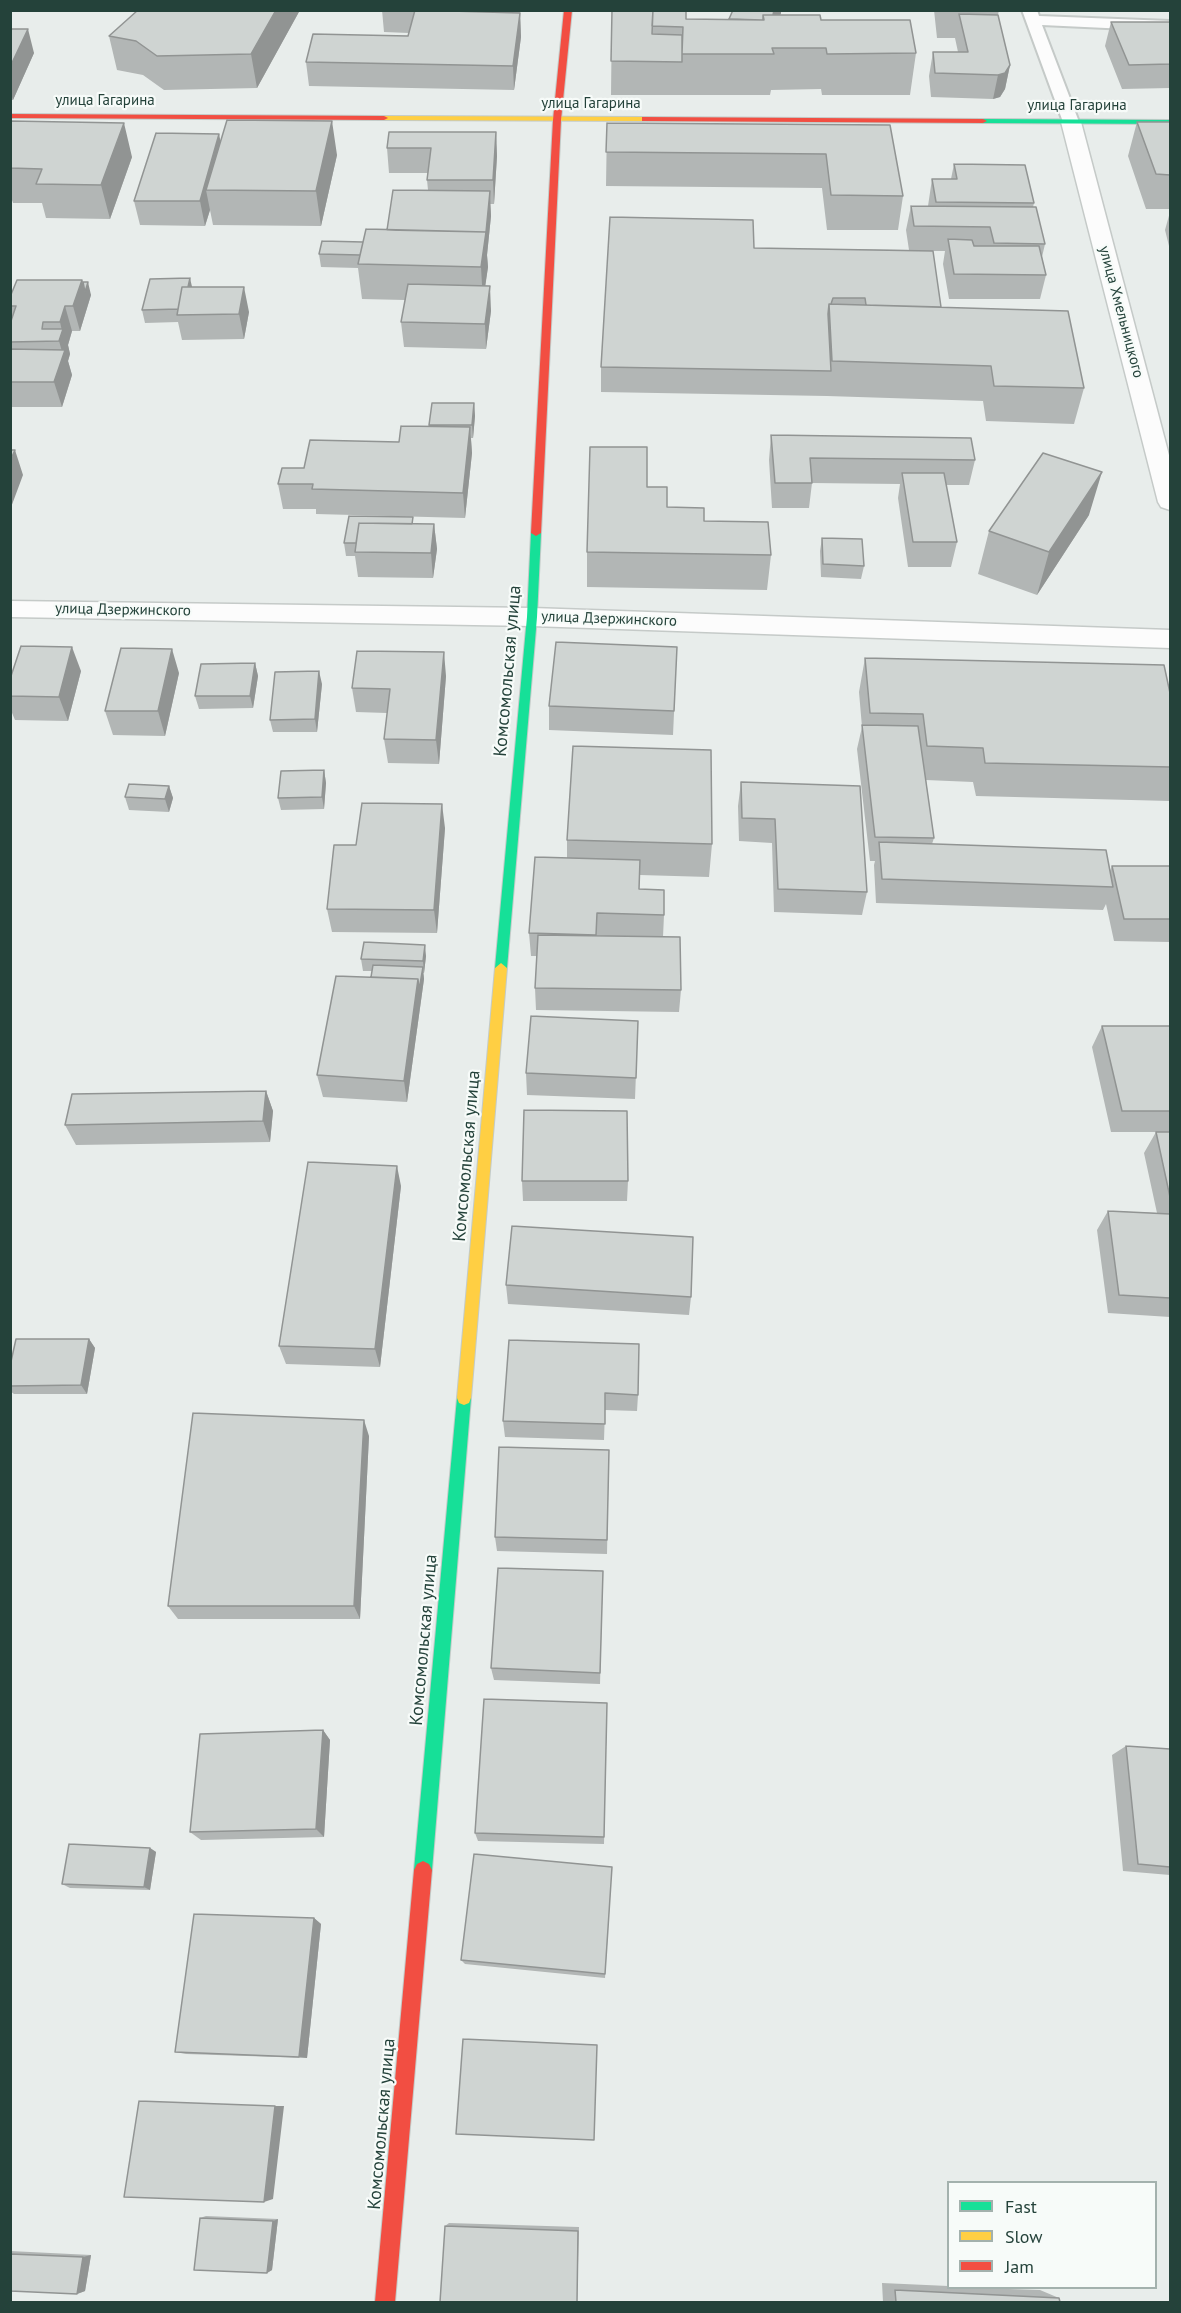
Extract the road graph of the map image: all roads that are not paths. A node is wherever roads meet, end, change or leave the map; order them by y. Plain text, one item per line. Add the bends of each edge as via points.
1 (568, 10) edge
2 (1031, 15) edge
3 (1170, 26) edge
4 (10, 116) edge
5 (557, 120) junction
6 (1071, 122) junction
7 (1170, 122) edge
8 (1170, 502) edge
9 (10, 609) edge
10 (532, 616) junction
11 (1170, 639) edge
12 (385, 2302) edge

1 - 5 street, Комсомольская улица
2 - 3 lane
2 - 6 lane
4 - 5 street, улица Гагарина
5 - 6 street, улица Гагарина
5 - 10 street, Комсомольская улица
6 - 7 street, улица Гагарина
6 - 8 street, улица Хмельницкого
9 - 10 street, улица Дзержинского
10 - 11 street, улица Дзержинского
10 - 12 street, Комсомольская улица

